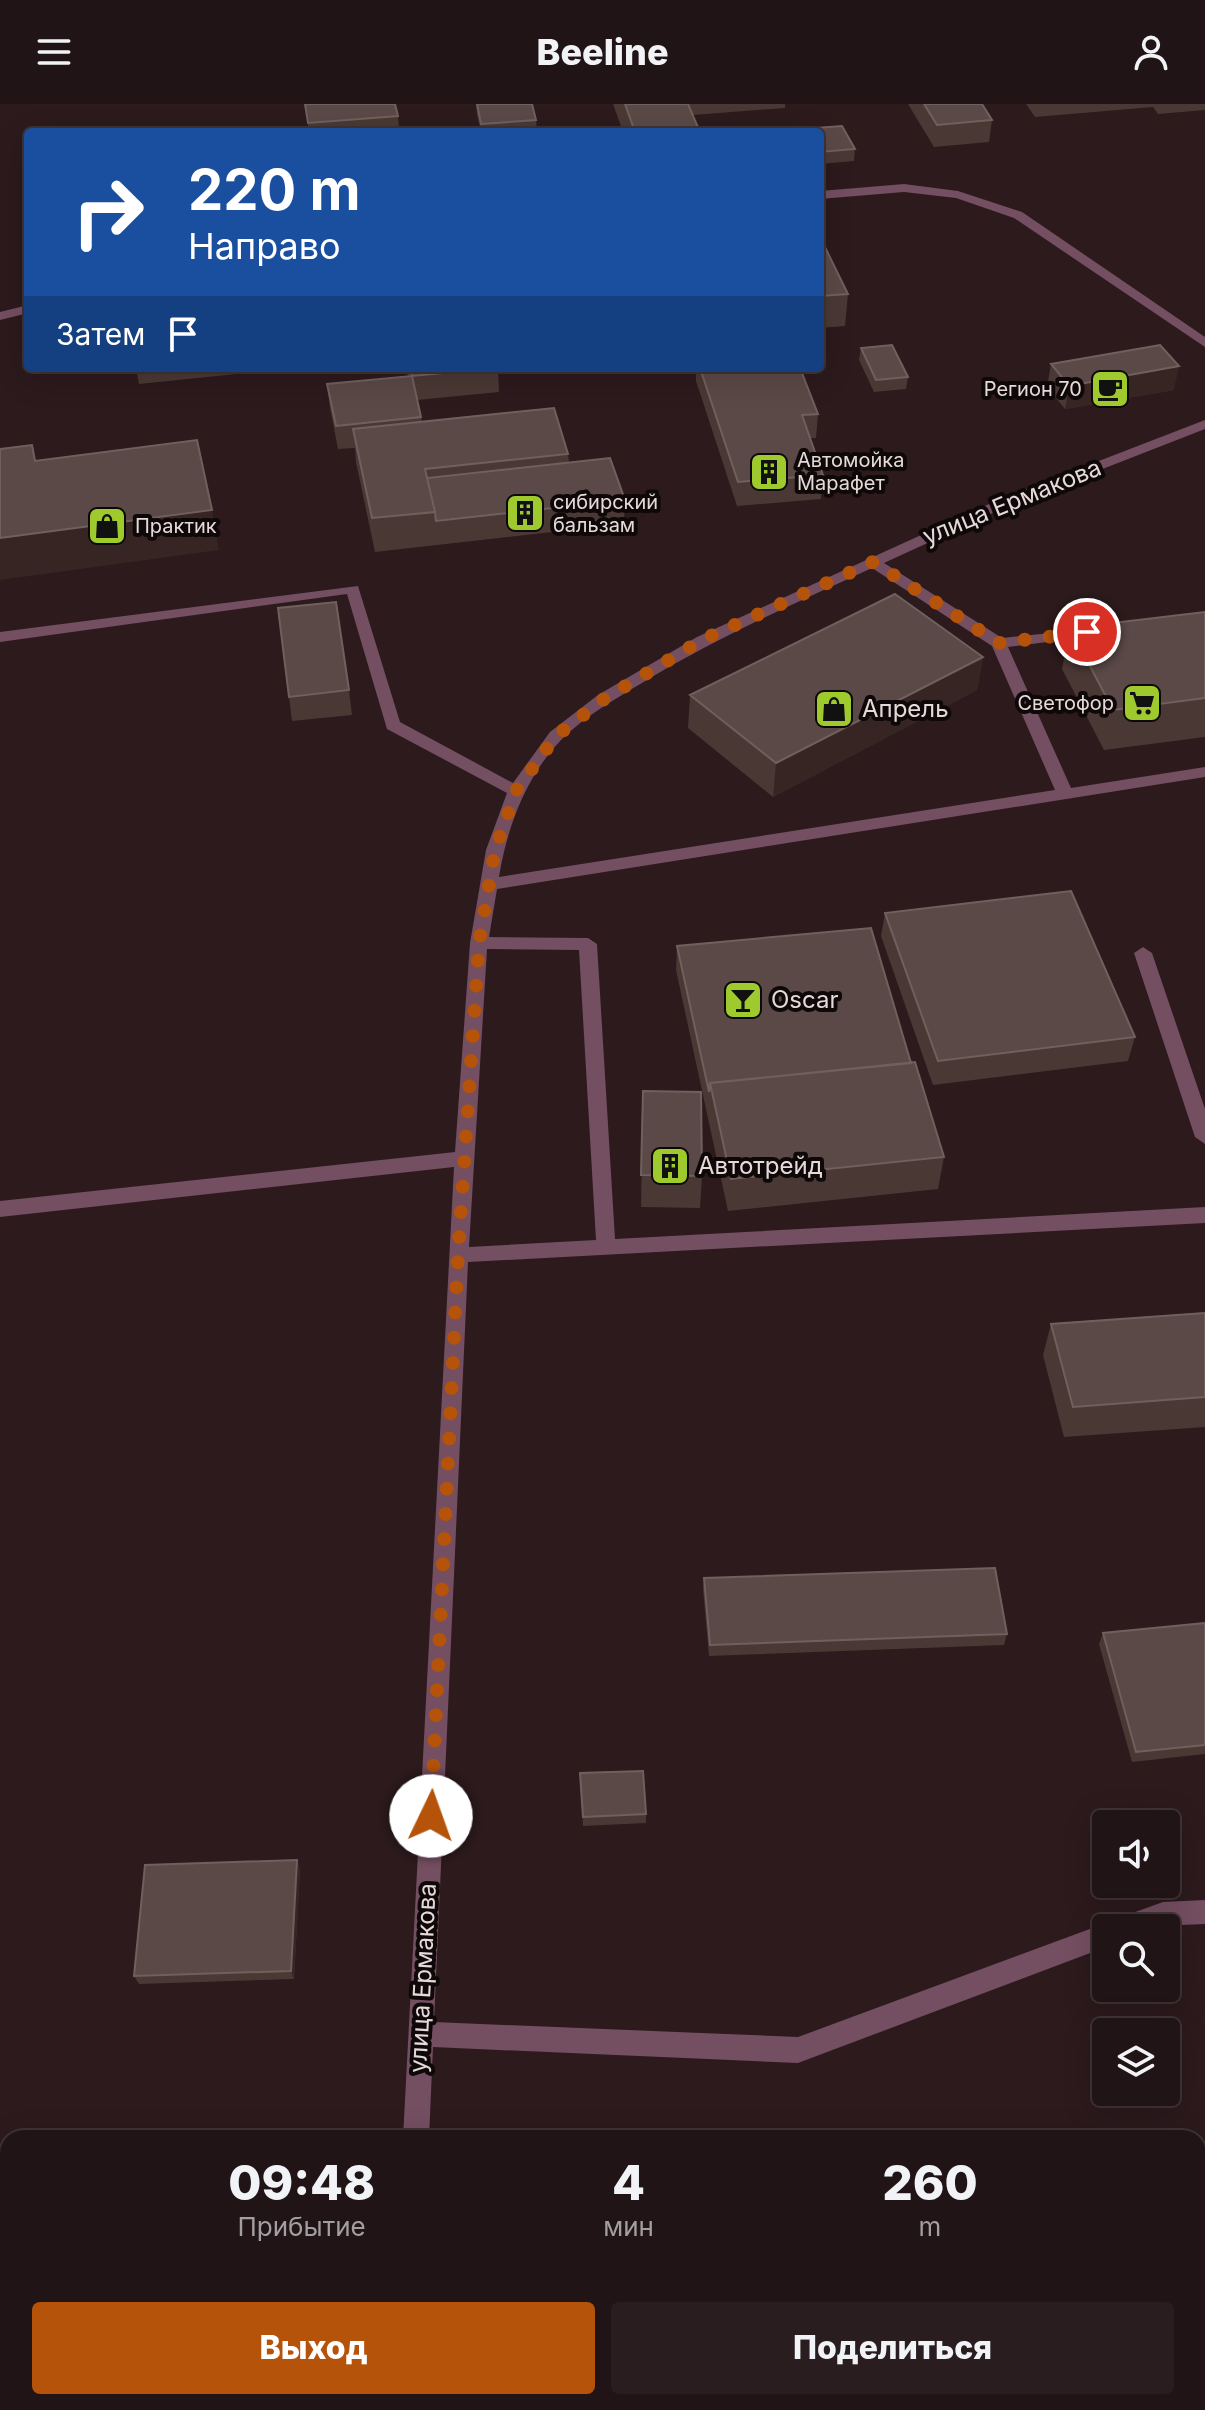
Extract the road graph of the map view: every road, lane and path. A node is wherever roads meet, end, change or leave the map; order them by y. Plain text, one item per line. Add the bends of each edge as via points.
1 (824, 195) edge
2 (24, 310) edge
3 (0, 316) edge
4 (1205, 343) edge
5 (1205, 424) edge
6 (873, 562) junction
7 (1110, 629) edge
8 (0, 637) edge
9 (999, 643) junction
10 (1205, 772) edge
11 (516, 791) junction
12 (1065, 793) junction
13 (489, 884) junction
14 (479, 943) junction
15 (1143, 953) dead end
16 (1205, 1137) edge
17 (465, 1158) junction
18 (0, 1209) edge
19 (1205, 1215) edge
20 (606, 1247) junction
21 (458, 1255) junction
22 (1205, 1912) edge
23 (1163, 1914) edge
24 (1092, 1940) edge
25 (421, 2034) junction
26 (416, 2130) edge

1 - 4 street via 904,188 958,195 1018,215
2 - 3 street
5 - 6 street, улица Ермакова via 1003,503
6 - 9 street
6 - 11 street, улица Ермакова via 702,640 604,699 556,736
7 - 9 street
8 - 11 street via 353,589 393,725
9 - 12 street
10 - 12 street
11 - 13 street, улица Ермакова
12 - 13 street
13 - 14 street, улица Ермакова
14 - 17 street, улица Ермакова
14 - 20 street via 588,944
15 - 16 street
17 - 18 street
17 - 21 street, улица Ермакова
19 - 20 street
20 - 21 street
21 - 25 street, улица Ермакова
22 - 23 street
24 - 25 street via 798,2050
25 - 26 street, улица Ермакова

